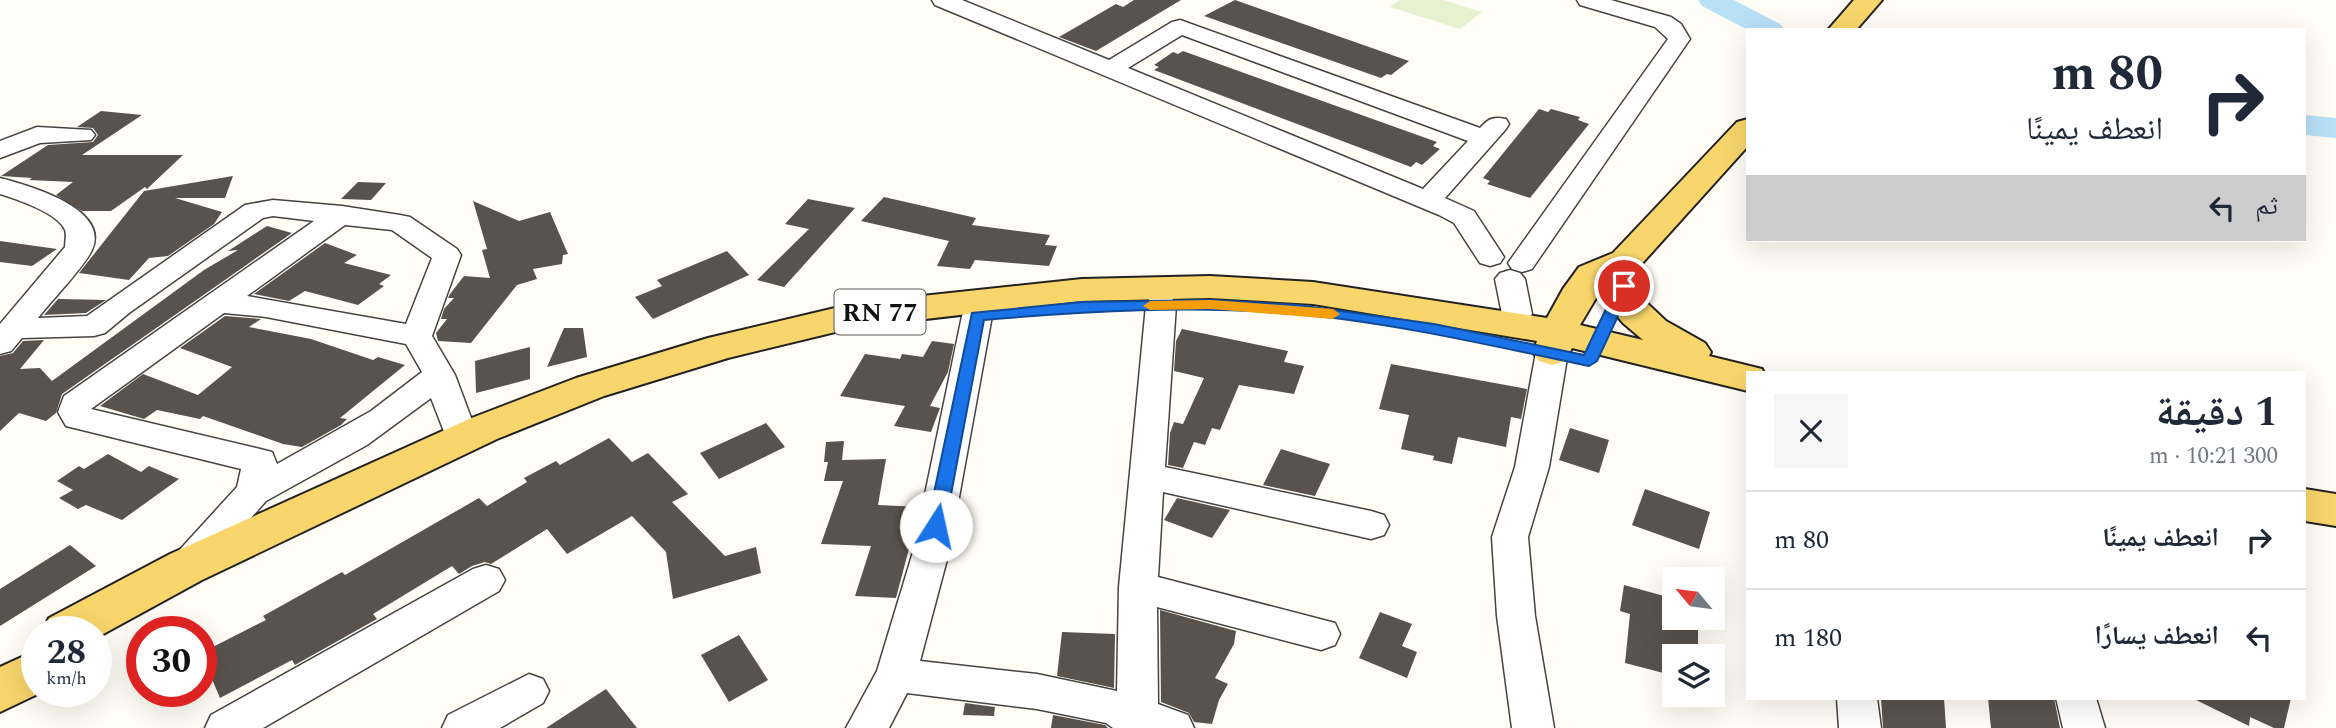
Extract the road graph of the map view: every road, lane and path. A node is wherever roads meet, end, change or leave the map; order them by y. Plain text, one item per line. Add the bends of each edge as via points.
1 (943, 0) edge
2 (1588, 0) edge
3 (1869, 0) edge
4 (1843, 28) edge
5 (1110, 69) junction
6 (1746, 130) edge
7 (82, 135) dead end
8 (0, 150) edge
9 (0, 186) edge
10 (1428, 201) junction
11 (342, 214) junction
12 (1625, 261) junction
13 (1516, 271) junction
14 (1581, 289) junction
15 (1620, 299) junction
16 (217, 303) junction
17 (1161, 306) junction
18 (1517, 314) junction
19 (978, 316) junction
20 (1477, 318) junction
21 (8, 336) edge
22 (417, 336) junction
23 (1555, 342) junction
24 (1593, 351) junction
25 (439, 375) junction
26 (1746, 377) edge
27 (1746, 378) edge
28 (1746, 397) edge
29 (462, 439) junction
30 (1148, 476) junction
31 (254, 492) junction
32 (2306, 505) edge
33 (2336, 510) edge
34 (1371, 525) dead end
35 (2306, 527) edge
36 (2336, 532) edge
37 (186, 567) junction
38 (486, 580) dead end
39 (1138, 587) junction
40 (96, 616) edge
41 (112, 631) edge
42 (1321, 634) dead end
43 (21, 655) edge
44 (0, 666) edge
45 (896, 675) junction
46 (21, 680) edge
47 (0, 691) edge
48 (528, 691) dead end
49 (1857, 700) edge
50 (2077, 700) edge
51 (1135, 720) edge
52 (226, 728) edge
53 (463, 728) edge
54 (867, 728) edge
55 (1174, 728) edge
56 (1533, 728) edge
57 (1860, 728) edge
58 (2084, 728) edge

1 - 5 street
2 - 13 street via 1663,22 1679,39
3 - 4 main road
5 - 10 street
5 - 10 street via 1181,27 1490,131
6 - 12 main road
7 - 8 street via 37,135
9 - 21 street via 68,215 80,229 79,248
10 - 13 street via 1464,217 1490,257 1484,262 1486,270 1496,277
11 - 16 street
11 - 21 street via 273,208 255,211 94,326
11 - 22 street via 400,223 447,255
12 - 14 main road via 1592,275
12 - 15 main road
13 - 18 street
14 - 18 main road
14 - 23 main road
15 - 24 main road
15 - 26 main road via 1641,322 1674,344
16 - 22 street via 266,307
16 - 31 street via 76,404 74,412 95,423 260,461
17 - 19 main road, RN 77
17 - 23 main road, RN 77 via 1298,310
17 - 30 street
18 - 20 main road
19 - 41 main road, RN 77 via 857,331 726,363 598,403 490,445
19 - 45 street via 931,552
20 - 23 main road, RN 77
20 - 29 main road, RN 77 via 1312,293 1210,288 1082,290 856,315 721,347 590,387
22 - 25 street
23 - 24 main road, RN 77
23 - 56 street via 1532,467 1510,537
24 - 27 main road, RN 77
24 - 28 main road, RN 77
25 - 29 street
25 - 31 street via 355,437
29 - 37 main road, RN 77
30 - 34 street
30 - 39 street
31 - 37 street
32 - 33 main road
35 - 36 main road
37 - 40 main road, RN 77
38 - 52 street
39 - 42 street
39 - 51 street
43 - 44 main road
45 - 51 street via 1069,695
45 - 54 street
46 - 47 main road
48 - 53 street
49 - 57 street
50 - 58 street
51 - 55 street

